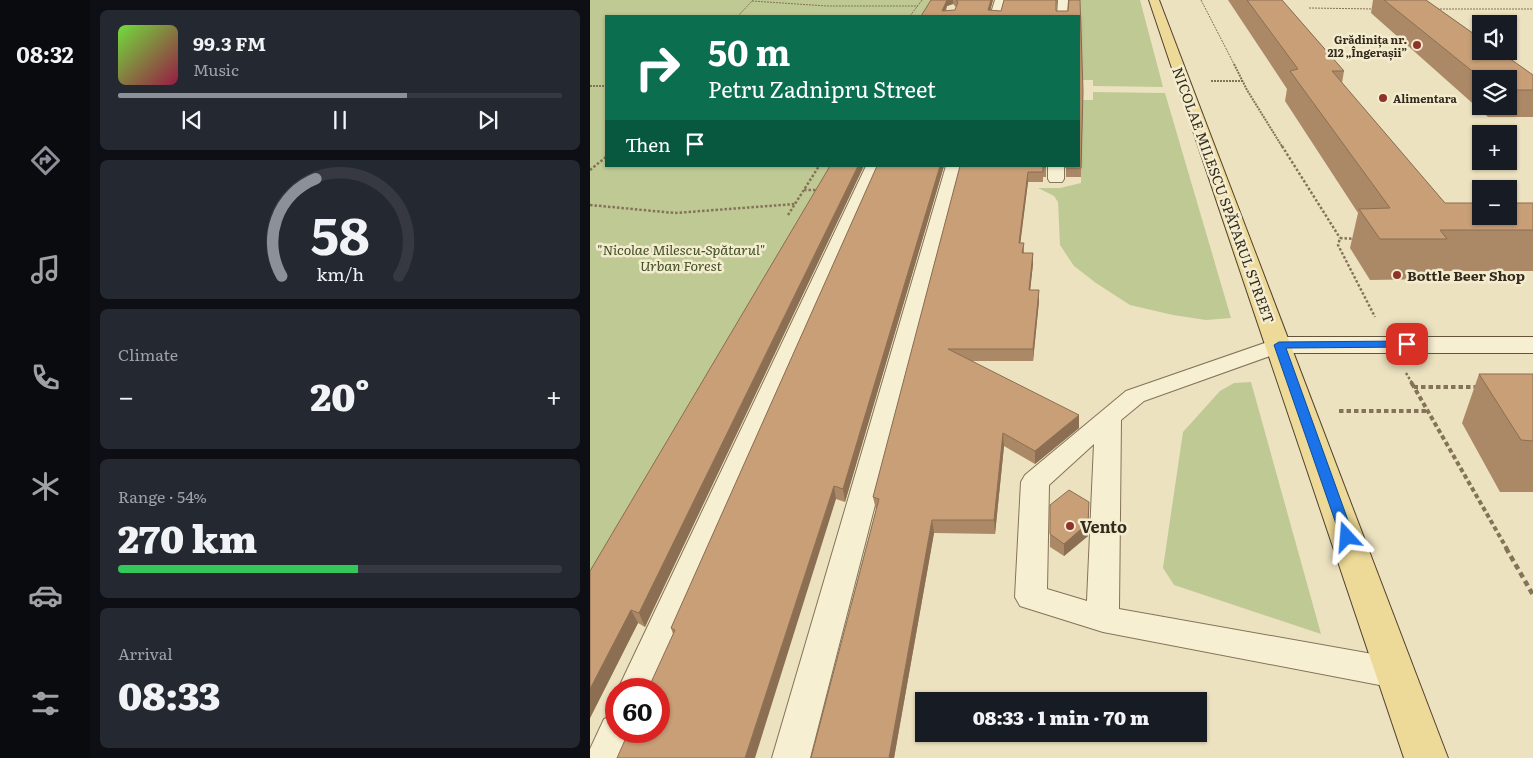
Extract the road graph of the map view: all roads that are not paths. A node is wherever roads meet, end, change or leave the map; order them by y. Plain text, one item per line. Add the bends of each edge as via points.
1 (1000, 0) edge
2 (1063, 0) edge
3 (1154, 0) edge
4 (995, 15) edge
5 (1062, 15) edge
6 (874, 167) edge
7 (954, 167) edge
8 (1279, 345) junction
9 (1533, 345) edge
10 (1108, 418) junction
11 (1103, 619) junction
12 (1395, 673) junction
13 (641, 678) edge
14 (612, 743) edge
15 (605, 758) edge
16 (791, 758) edge
17 (1426, 758) edge

1 - 4 lane
2 - 5 lane
3 - 8 main road, NICOLAE MILESCU SPĂTARUL STREET
6 - 13 lane
7 - 16 lane
8 - 9 street
8 - 10 lane via 1135,396
8 - 12 main road, NICOLAE MILESCU SPĂTARUL STREET
10 - 11 lane
10 - 11 lane via 1036,482 1031,597
11 - 12 lane
12 - 17 main road, NICOLAE MILESCU SPĂTARUL STREET
14 - 15 lane

